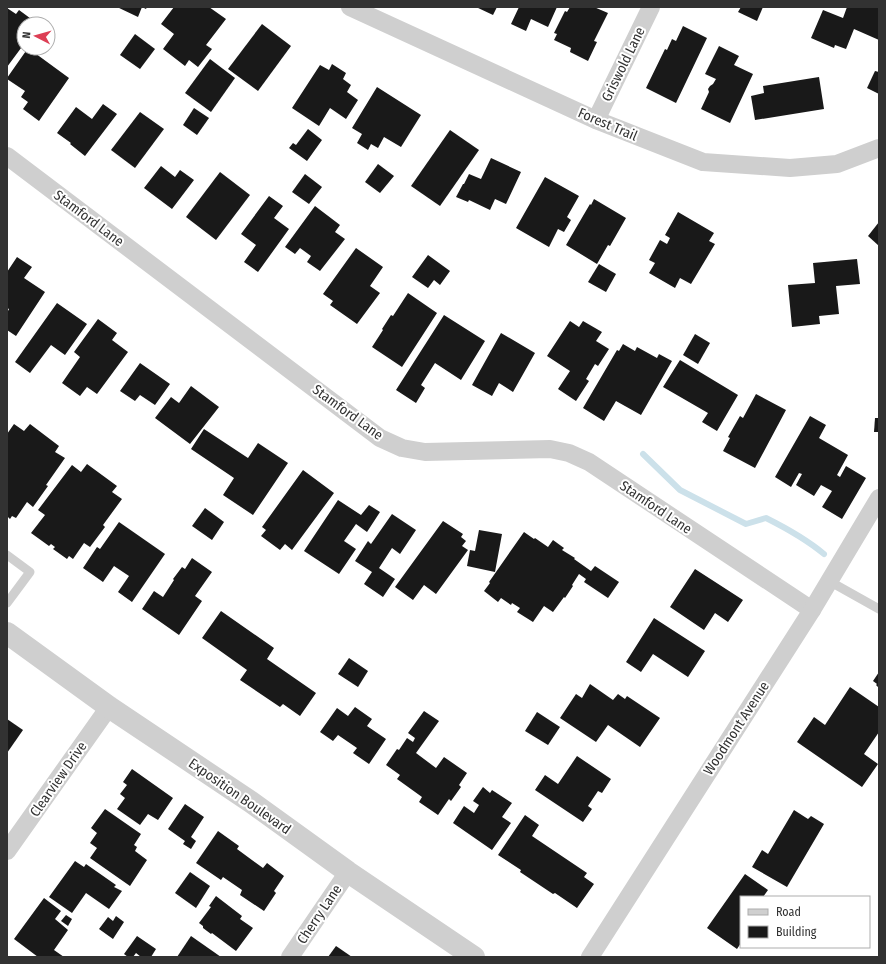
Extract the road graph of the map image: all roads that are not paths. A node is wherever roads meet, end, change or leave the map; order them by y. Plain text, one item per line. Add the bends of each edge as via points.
1 (350, 7) edge
2 (651, 7) edge
3 (596, 120) junction
4 (879, 148) edge
5 (7, 156) edge
6 (879, 498) edge
7 (7, 555) edge
8 (829, 581) junction
9 (7, 603) edge
10 (879, 609) edge
11 (812, 610) junction
12 (7, 633) edge
13 (109, 707) junction
14 (7, 851) edge
15 (348, 872) junction
16 (290, 957) edge
17 (474, 957) edge
18 (590, 957) edge

1 - 3 street, Forest Trail
2 - 3 street, Griswold Lane
3 - 4 street, Forest Trail via 703,162 790,168 821,166 837,164
5 - 11 street, Stamford Lane via 380,438 402,448 425,452 550,449 568,453 589,462
6 - 8 street, Woodmont Avenue
7 - 9 lane via 30,572
8 - 10 lane
8 - 11 street, Woodmont Avenue
11 - 18 street, Woodmont Avenue
12 - 13 street, Exposition Boulevard
13 - 14 street, Clearview Drive
13 - 15 street, Exposition Boulevard via 251,802
15 - 16 street, Cherry Lane
15 - 17 street, Exposition Boulevard

